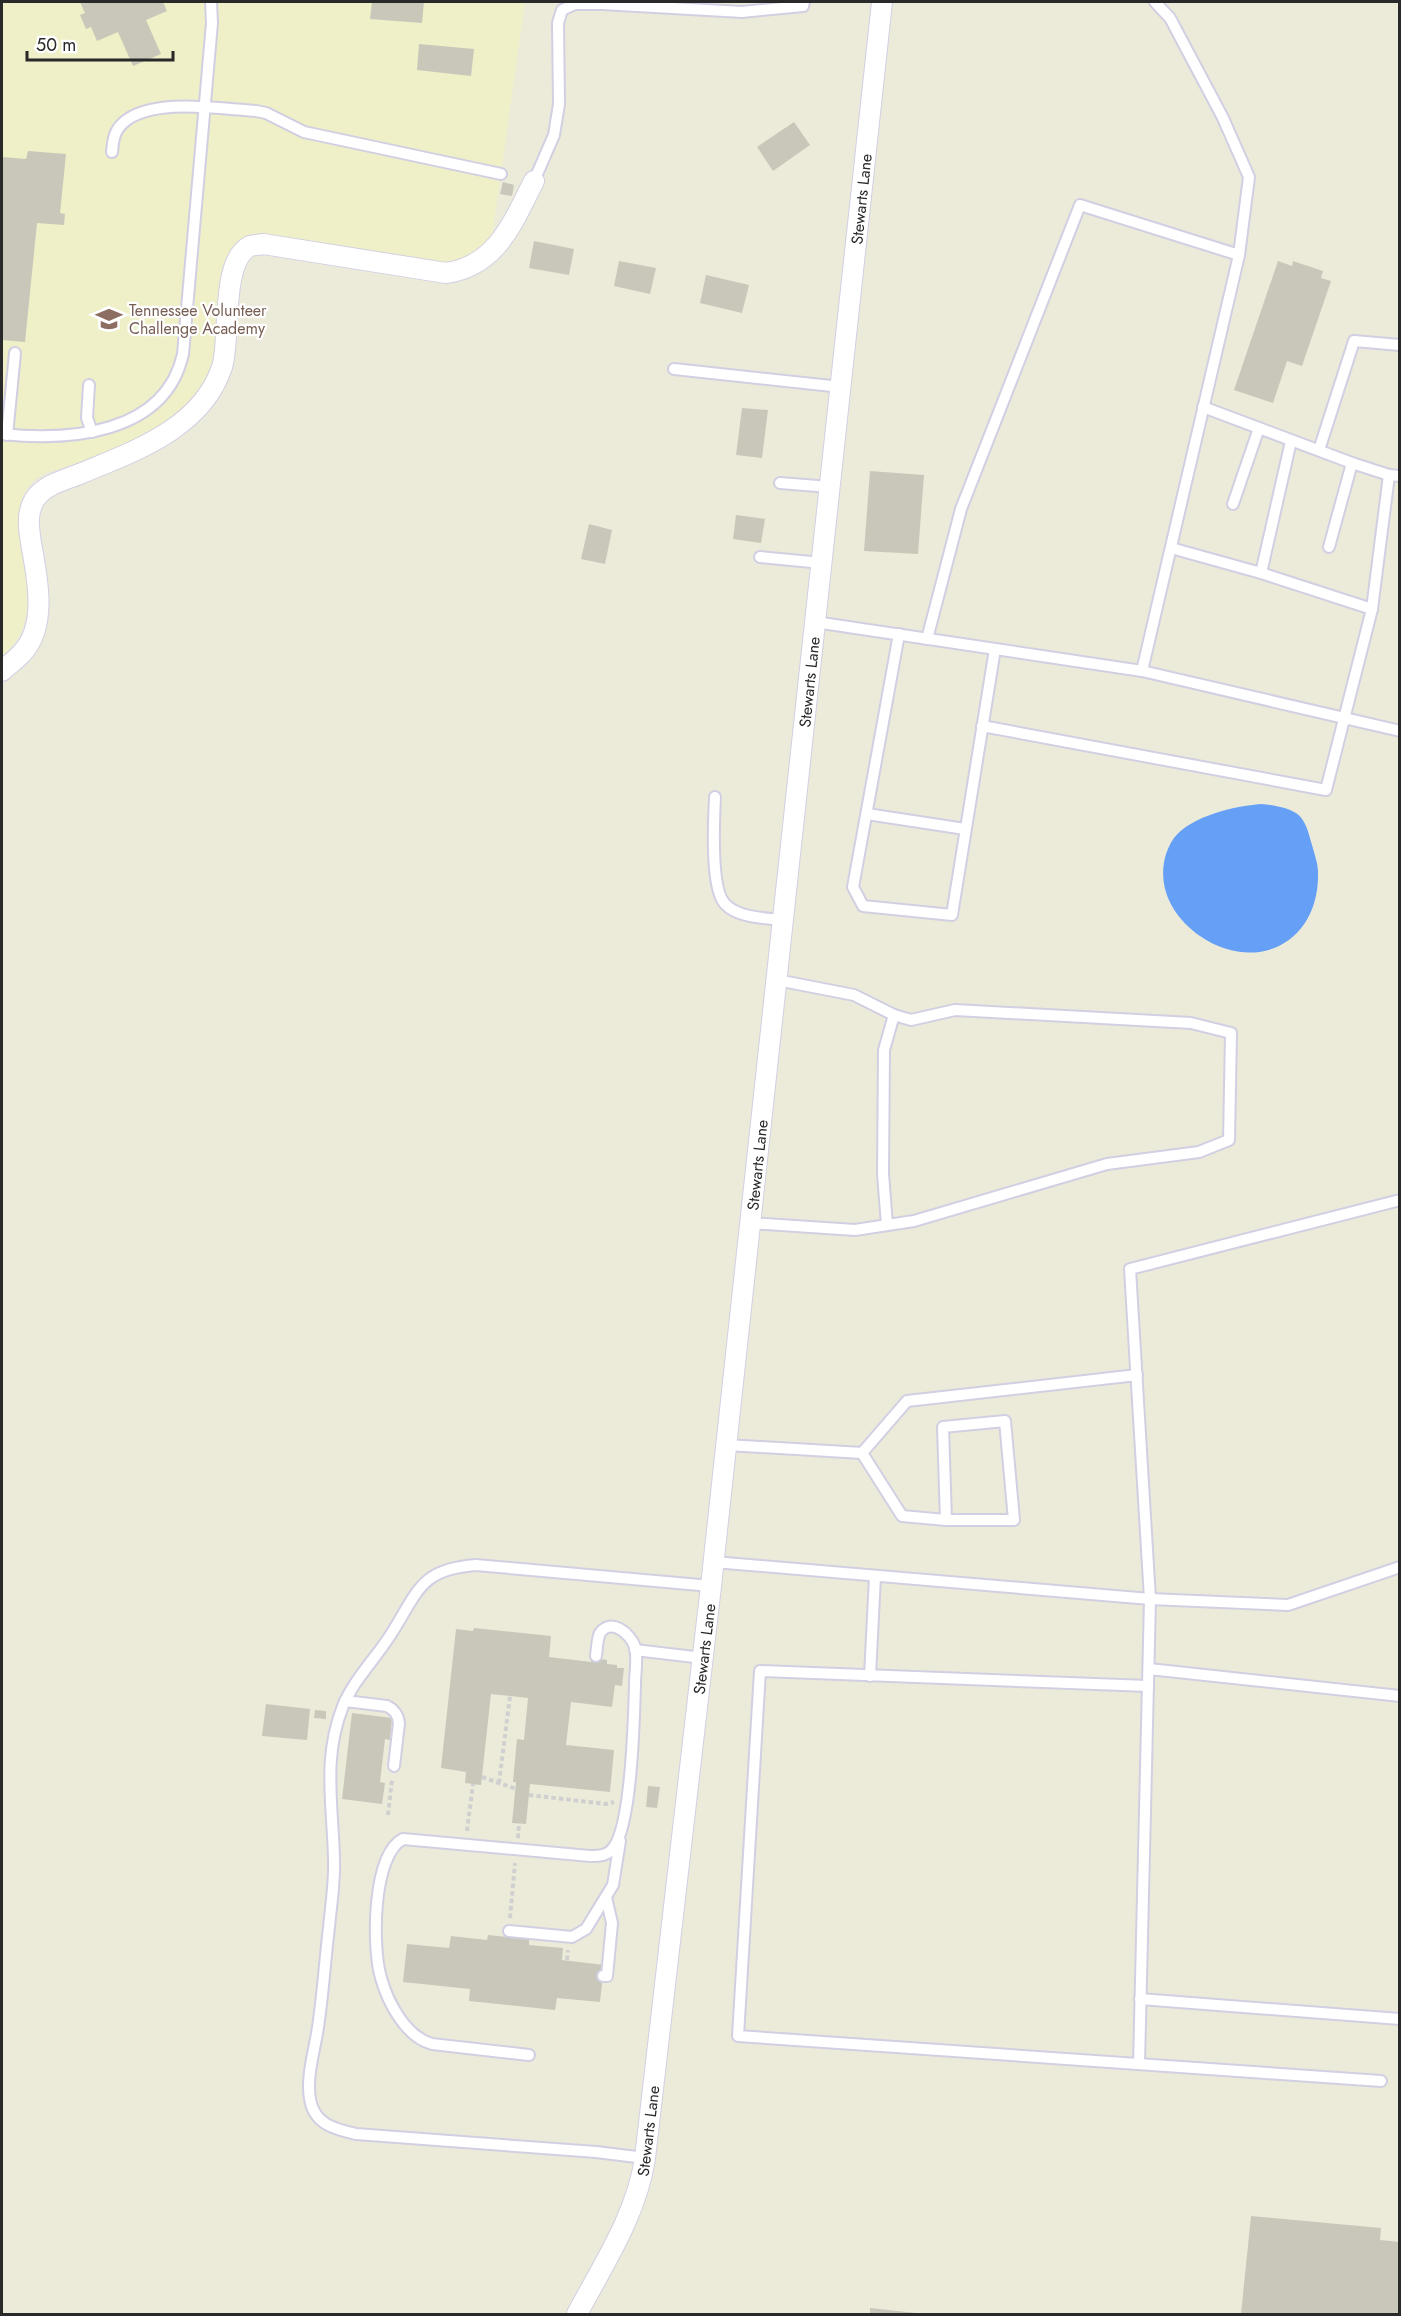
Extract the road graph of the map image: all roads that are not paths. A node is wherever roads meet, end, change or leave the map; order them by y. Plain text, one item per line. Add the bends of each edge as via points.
1 (211, 2) edge
2 (804, 2) edge
3 (882, 2) edge
4 (1155, 2) edge
5 (575, 3) edge
6 (205, 108) junction
7 (112, 152) dead end
8 (501, 174) dead end
9 (534, 181) joint
10 (1239, 255) junction
11 (1400, 345) edge
12 (15, 353) dead end
13 (674, 369) dead end
14 (89, 385) dead end
15 (841, 387) junction
16 (1203, 407) junction
17 (1259, 428) junction
18 (92, 432) junction
19 (4, 435) edge
20 (1291, 441) junction
21 (1319, 450) junction
22 (1352, 463) junction
23 (1394, 476) edge
24 (780, 483) dead end
25 (830, 487) junction
26 (1233, 504) dead end
27 (1329, 547) dead end
28 (1171, 548) junction
29 (760, 557) dead end
30 (822, 563) junction
31 (1261, 573) junction
32 (1372, 609) junction
33 (815, 622) junction
34 (899, 634) junction
35 (927, 639) junction
36 (995, 649) junction
37 (2, 671) edge
38 (1142, 671) junction
39 (1343, 717) junction
40 (981, 726) junction
41 (1400, 731) edge
42 (714, 797) dead end
43 (867, 814) junction
44 (965, 829) junction
45 (783, 920) junction
46 (777, 980) junction
47 (894, 1015) junction
48 (1400, 1200) edge
49 (750, 1223) junction
50 (886, 1225) junction
51 (1137, 1375) junction
52 (726, 1445) junction
53 (862, 1452) junction
54 (945, 1520) junction
55 (714, 1562) junction
56 (1400, 1567) edge
57 (874, 1576) junction
58 (711, 1586) junction
59 (1150, 1599) junction
60 (635, 1650) junction
61 (596, 1656) dead end
62 (703, 1658) junction
63 (1149, 1669) junction
64 (870, 1676) junction
65 (1148, 1686) junction
66 (1400, 1696) edge
67 (345, 1701) junction
68 (394, 1767) road end
69 (622, 1828) junction
70 (606, 1897) junction
71 (508, 1931) road end
72 (603, 1976) dead end
73 (1140, 1999) junction
74 (1400, 2019) edge
75 (529, 2055) dead end
76 (1139, 2064) junction
77 (1381, 2081) dead end
78 (645, 2158) junction
79 (577, 2314) edge

1 - 6 lane
2 - 5 lane via 803,6 742,12
3 - 15 street, Stewarts Lane
4 - 10 lane via 1170,18 1249,177
5 - 9 lane via 562,10 558,23 559,105 554,135
6 - 7 lane via 165,107 135,114 114,137
6 - 8 lane via 266,113 304,132
6 - 18 lane via 180,369 167,392 153,404 118,424
9 - 37 street via 495,247 487,257 463,271 446,273 263,244 250,246 241,253 231,280 222,366 204,401 180,423 140,449 48,487 35,498 29,511 38,608 34,632 24,652
10 - 16 lane
10 - 35 lane via 1080,205 961,509
11 - 21 lane via 1354,340
12 - 19 lane
13 - 15 lane
14 - 18 lane via 87,418
15 - 25 street, Stewarts Lane
16 - 17 lane
16 - 28 lane
17 - 20 lane
17 - 26 lane
18 - 19 lane via 64,437
20 - 21 lane
20 - 31 lane
21 - 22 lane
22 - 23 lane
22 - 27 lane
23 - 32 lane
24 - 25 lane
25 - 30 street, Stewarts Lane
28 - 31 lane
28 - 38 lane
29 - 30 lane
30 - 33 street, Stewarts Lane
31 - 32 lane
32 - 39 lane
33 - 34 lane
33 - 45 street, Stewarts Lane
34 - 35 lane
34 - 43 lane
35 - 36 lane
36 - 38 lane
36 - 40 lane
38 - 39 lane
39 - 40 lane via 1326,790
39 - 41 lane
40 - 44 lane
42 - 45 lane via 714,856 719,893 725,904 739,912
43 - 44 lane
43 - 44 lane via 853,887 863,906 951,915
45 - 46 street, Stewarts Lane
46 - 47 lane via 854,995
46 - 49 street, Stewarts Lane
47 - 50 lane via 884,1050
47 - 50 lane via 911,1020 955,1010 1191,1023 1231,1033 1229,1140 1199,1152 1107,1164 914,1221
48 - 51 lane via 1130,1269
49 - 50 lane via 855,1230
49 - 52 street, Stewarts Lane
51 - 53 lane via 907,1401
51 - 59 lane
52 - 53 lane
52 - 55 street, Stewarts Lane
53 - 54 lane via 902,1516
54 - 54 lane via 943,1427 1005,1421 1014,1520
55 - 57 lane
55 - 58 street, Stewarts Lane
56 - 59 lane via 1288,1605
57 - 59 lane
57 - 64 lane
58 - 62 street, Stewarts Lane
58 - 67 lane via 495,1566 453,1567 423,1583
59 - 63 lane
60 - 61 lane via 623,1630 612,1627 599,1635
60 - 62 lane
60 - 69 lane via 633,1731
62 - 78 street, Stewarts Lane
63 - 65 lane
63 - 66 lane
64 - 65 lane
64 - 76 lane via 760,1671 738,2036
65 - 73 lane
67 - 68 lane via 393,1709 399,1723
67 - 78 lane via 328,1776 334,1860 310,2079 310,2098 316,2116 331,2128 356,2134
69 - 70 lane via 614,1881
69 - 75 lane via 612,1850 590,1856 409,1839 398,1842 390,1852 382,1877 377,1958 381,1978 405,2024 422,2041
70 - 71 lane via 589,1926 575,1936
70 - 72 lane via 612,1927 607,1976
73 - 74 lane
73 - 76 lane
76 - 77 lane
78 - 79 street, Stewarts Lane via 642,2183 632,2208

